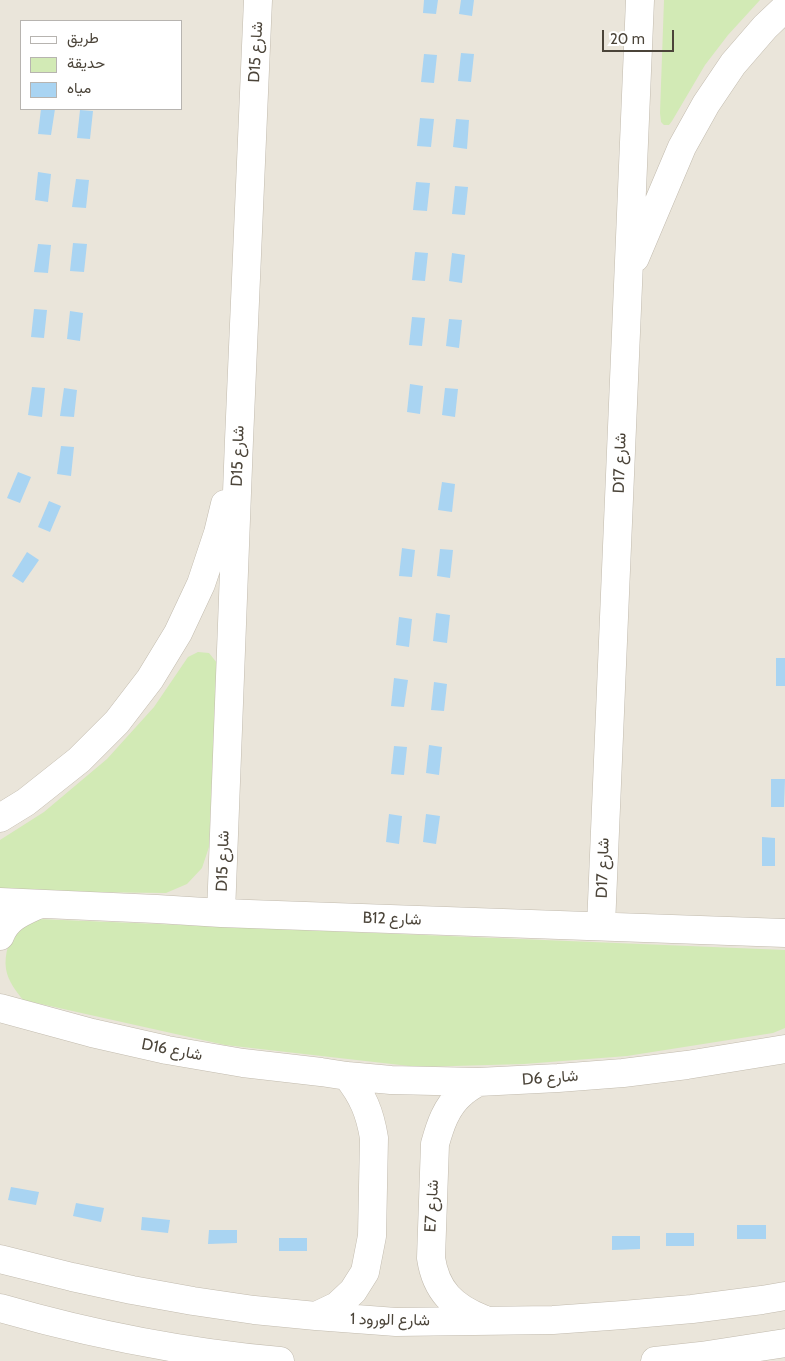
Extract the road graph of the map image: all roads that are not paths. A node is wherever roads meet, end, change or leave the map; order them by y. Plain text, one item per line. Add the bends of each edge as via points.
1 (258, 0) edge
2 (640, 0) edge
3 (785, 8) edge
4 (628, 273) junction
5 (238, 454) junction
6 (0, 818) edge
7 (0, 902) edge
8 (40, 904) junction
9 (221, 913) junction
10 (601, 926) junction
11 (785, 933) edge
12 (0, 936) edge
13 (0, 986) edge
14 (9, 1010) edge
15 (785, 1043) edge
16 (785, 1049) edge
17 (752, 1055) junction
18 (347, 1076) junction
19 (478, 1082) junction
20 (0, 1259) edge
21 (785, 1296) edge
22 (0, 1308) edge
23 (316, 1316) junction
24 (484, 1320) junction
25 (785, 1343) edge
26 (280, 1361) edge
27 (656, 1361) edge

1 - 5 street, D15 شارع
2 - 4 street, D17 شارع
3 - 4 street via 733,64 706,104 682,147
4 - 10 street, D17 شارع
5 - 6 street via 201,584 178,633 150,679 117,722 79,760
5 - 9 street, D15 شارع
7 - 8 street, B12 شارع
8 - 9 street, B12 شارع
8 - 12 street via 16,914
9 - 10 street, B12 شارع
10 - 11 street, B12 شارع
13 - 14 street
14 - 18 street, D16 شارع via 167,1050
15 - 17 street, D6 شارع
16 - 17 street, D6 شارع
17 - 19 street, D6 شارع via 623,1072
18 - 19 street, D6 شارع
18 - 23 street via 366,1105 374,1138 372,1236 365,1272 354,1291 337,1306
19 - 24 street, E7 شارع via 460,1094 446,1111 439,1128 435,1144 430,1251 433,1272 441,1288 467,1313
20 - 23 street, شارع الورود 1 via 141,1292
21 - 24 street, شارع الورود 1 via 623,1315
22 - 26 street via 110,1335 190,1350
23 - 24 street, شارع الورود 1 via 396,1322
25 - 27 street

